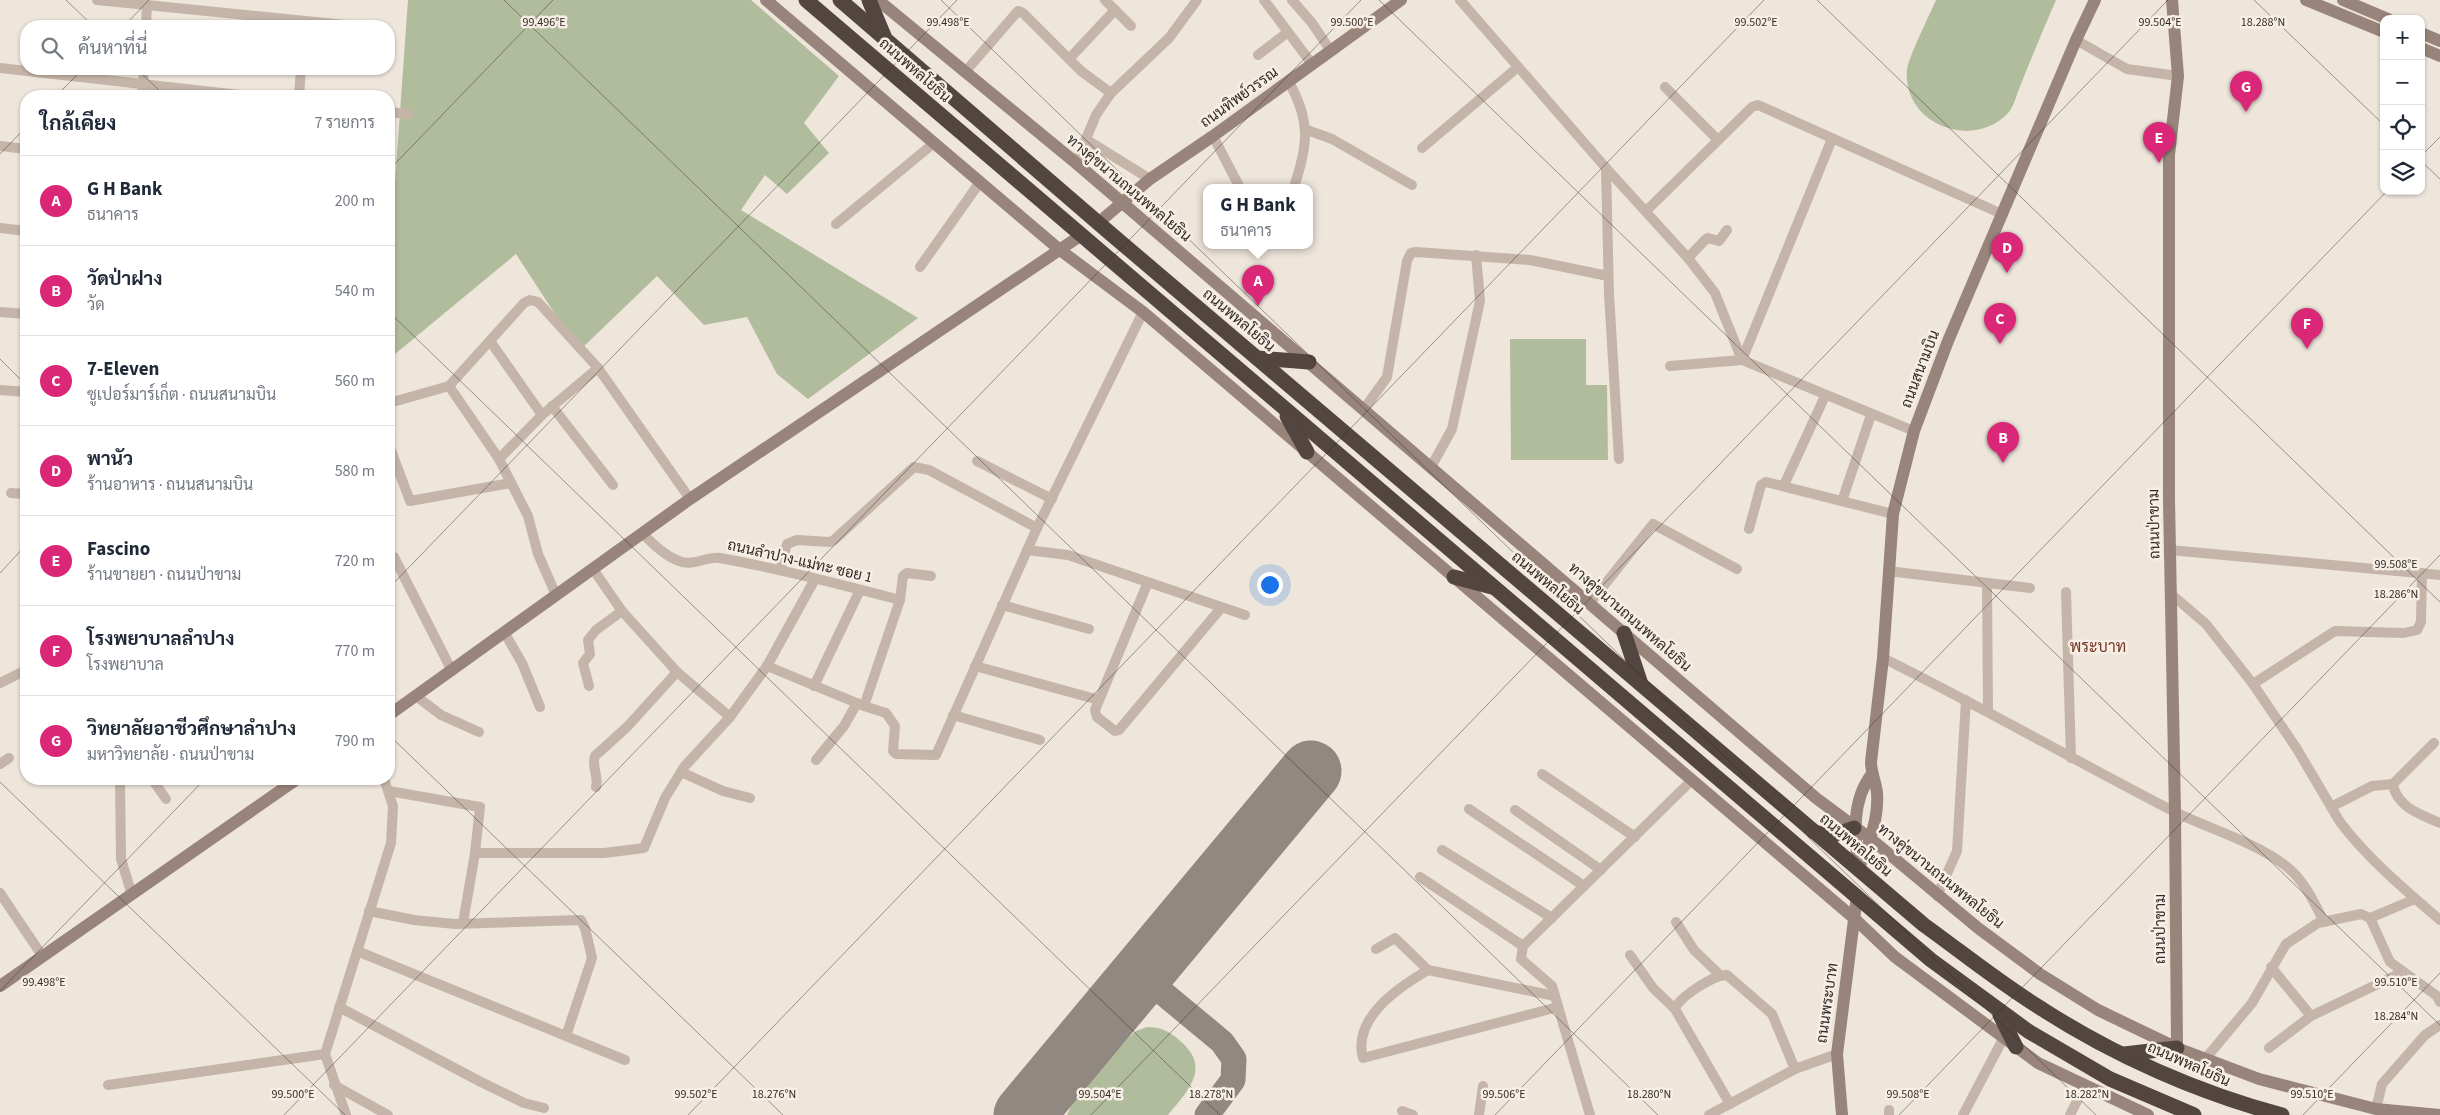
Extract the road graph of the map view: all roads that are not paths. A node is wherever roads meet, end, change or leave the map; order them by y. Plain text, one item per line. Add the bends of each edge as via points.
1 (97, 0) edge
2 (766, 0) edge
3 (806, 0) edge
4 (840, 0) edge
5 (869, 0) edge
6 (878, 0) edge
7 (1105, 0) edge
8 (1197, 0) edge
9 (1264, 0) edge
10 (1292, 0) edge
11 (1401, 0) edge
12 (1460, 0) edge
13 (2095, 0) edge
14 (2172, 0) edge
15 (2306, 0) edge
16 (2343, 0) edge
17 (147, 5) junction
18 (1115, 10) junction
19 (146, 20) edge
20 (279, 20) edge
21 (2380, 21) edge
22 (2380, 22) edge
23 (1131, 26) dead end
24 (1288, 32) junction
25 (2425, 35) edge
26 (885, 38) junction
27 (2076, 40) junction
28 (2440, 41) edge
29 (1330, 50) junction
30 (2425, 50) edge
31 (1258, 56) dead end
32 (2440, 56) edge
33 (1070, 58) junction
34 (1312, 64) junction
35 (1518, 67) junction
36 (0, 68) edge
37 (20, 70) edge
38 (965, 72) junction
39 (59, 75) edge
40 (144, 75) edge
41 (301, 75) edge
42 (2178, 76) junction
43 (1289, 82) junction
44 (143, 85) junction
45 (1665, 88) dead end
46 (143, 90) edge
47 (191, 90) edge
48 (299, 90) edge
49 (1111, 93) junction
50 (395, 113) edge
51 (408, 114) dead end
52 (1306, 130) junction
53 (1213, 136) junction
54 (1832, 139) junction
55 (1087, 140) junction
56 (1718, 140) junction
57 (934, 143) junction
58 (0, 146) edge
59 (20, 148) edge
60 (1422, 148) dead end
61 (1076, 163) junction
62 (1606, 168) junction
63 (1150, 179) junction
64 (980, 182) junction
65 (1238, 184) edge
66 (1295, 184) edge
67 (1412, 185) dead end
68 (1121, 202) junction
69 (1646, 211) junction
70 (2002, 214) junction
71 (1098, 223) junction
72 (836, 224) dead end
73 (0, 228) edge
74 (1728, 230) dead end
75 (20, 231) edge
76 (1080, 236) junction
77 (1060, 250) junction
78 (1476, 255) junction
79 (1688, 258) junction
80 (920, 266) dead end
81 (1608, 276) junction
82 (0, 312) edge
83 (1143, 312) junction
84 (20, 314) edge
85 (490, 341) junction
86 (1257, 358) junction
87 (1742, 360) junction
88 (1309, 362) junction
89 (1670, 366) dead end
90 (598, 368) junction
91 (448, 386) junction
92 (0, 390) edge
93 (20, 392) edge
94 (1824, 396) junction
95 (395, 401) edge
96 (552, 406) junction
97 (1281, 406) junction
98 (1364, 409) junction
99 (542, 415) junction
100 (1871, 415) junction
101 (1914, 431) junction
102 (1307, 452) junction
103 (499, 459) junction
104 (1619, 459) dead end
105 (395, 461) edge
106 (977, 461) dead end
107 (1431, 467) junction
108 (511, 483) junction
109 (612, 485) dead end
110 (1784, 485) junction
111 (12, 493) dead end
112 (20, 494) edge
113 (690, 499) junction
114 (1052, 499) junction
115 (1842, 501) junction
116 (1893, 514) junction
117 (1037, 528) junction
118 (1749, 529) dead end
119 (642, 533) junction
120 (1027, 550) junction
121 (2170, 550) junction
122 (395, 559) edge
123 (593, 569) junction
124 (1738, 569) dead end
125 (780, 570) junction
126 (1888, 571) junction
127 (2422, 573) junction
128 (2440, 575) edge
129 (931, 576) dead end
130 (1454, 577) junction
131 (815, 579) junction
132 (1148, 582) junction
133 (1987, 584) junction
134 (1496, 588) junction
135 (2030, 588) dead end
136 (860, 590) junction
137 (2066, 592) dead end
138 (2171, 594) junction
139 (556, 595) junction
140 (900, 600) junction
141 (1590, 603) junction
142 (1002, 605) junction
143 (1221, 608) junction
144 (622, 611) junction
145 (1245, 615) dead end
146 (1088, 629) dead end
147 (504, 632) junction
148 (1624, 634) junction
149 (1883, 658) junction
150 (767, 666) junction
151 (975, 666) junction
152 (452, 671) junction
153 (677, 672) junction
154 (20, 673) edge
155 (0, 683) edge
156 (2253, 684) junction
157 (589, 686) dead end
158 (814, 686) junction
159 (1641, 686) junction
160 (416, 696) junction
161 (1099, 700) junction
162 (1966, 700) junction
163 (860, 705) junction
164 (540, 707) dead end
165 (1988, 711) junction
166 (395, 712) edge
167 (954, 714) junction
168 (730, 716) junction
169 (479, 732) dead end
170 (1040, 740) dead end
171 (2434, 743) dead end
172 (2070, 758) junction
173 (816, 760) dead end
174 (682, 772) junction
175 (1542, 774) dead end
176 (1871, 775) junction
177 (1692, 780) junction
178 (2393, 784) junction
179 (120, 785) edge
180 (156, 785) edge
181 (288, 785) edge
182 (386, 785) edge
183 (596, 787) dead end
184 (389, 791) junction
185 (750, 798) dead end
186 (166, 799) dead end
187 (2331, 807) junction
188 (1469, 808) dead end
189 (1515, 810) dead end
190 (2175, 812) junction
191 (2440, 823) edge
192 (1854, 828) junction
193 (1813, 831) junction
194 (1635, 837) junction
195 (1871, 839) junction
196 (1442, 850) dead end
197 (475, 853) junction
198 (1601, 870) junction
199 (1858, 870) junction
200 (1420, 878) dead end
201 (1584, 886) junction
202 (0, 893) edge
203 (132, 895) junction
204 (1857, 896) junction
205 (1938, 896) junction
206 (2416, 899) junction
207 (369, 911) junction
208 (1552, 918) junction
209 (2370, 918) junction
210 (1855, 919) junction
211 (2440, 920) edge
212 (1676, 922) dead end
213 (2324, 922) junction
214 (462, 923) junction
215 (1523, 946) junction
216 (1376, 949) dead end
217 (357, 951) junction
218 (1630, 955) dead end
219 (43, 957) junction
220 (2271, 967) junction
221 (1428, 970) junction
222 (2403, 972) junction
223 (1720, 975) junction
224 (0, 986) edge
225 (1554, 996) junction
226 (2440, 1002) edge
227 (1558, 1007) junction
228 (339, 1008) junction
229 (1676, 1009) junction
230 (1998, 1011) junction
231 (2311, 1016) junction
232 (2440, 1025) edge
233 (566, 1036) junction
234 (2004, 1037) junction
235 (2016, 1047) junction
236 (2177, 1048) junction
237 (2269, 1048) dead end
238 (325, 1054) junction
239 (1836, 1054) junction
240 (2122, 1054) junction
241 (2206, 1058) junction
242 (624, 1060) dead end
243 (1795, 1069) junction
244 (334, 1085) junction
245 (2085, 1085) junction
246 (108, 1086) dead end
247 (1483, 1086) dead end
248 (1730, 1104) junction
249 (544, 1108) dead end
250 (2376, 1109) junction
251 (1402, 1111) dead end
252 (346, 1115) edge
253 (388, 1115) edge
254 (1413, 1115) edge
255 (1479, 1115) edge
256 (1590, 1115) edge
257 (1709, 1115) edge
258 (1842, 1115) edge
259 (1963, 1115) edge
260 (2070, 1115) edge
261 (2148, 1115) edge
262 (2194, 1115) edge
263 (2282, 1115) edge
264 (2440, 1115) edge

1 - 17 street
2 - 57 main road
3 - 76 highway, ถนนพหลโยธิน
4 - 26 highway, ถนนพหลโยธิน
5 - 26 highway
6 - 38 main road, ทางคู่ขนานถนนพหลโยธิน
7 - 18 street
8 - 49 street via 1168,38
9 - 24 street
10 - 29 street
11 - 29 main road, ถนนทิพย์วรรณ
12 - 35 street
13 - 27 main road, ถนนสนามบิน
14 - 42 main road, ถนนป่าขาม
15 - 22 main road
16 - 21 main road
17 - 19 street
17 - 20 street
18 - 23 street
18 - 33 street
24 - 31 street
24 - 34 street
25 - 28 main road
26 - 71 highway, ถนนพหลโยธิน
27 - 42 street via 2126,69
27 - 70 main road, ถนนสนามบิน
29 - 34 main road, ถนนทิพย์วรรณ
30 - 32 main road
33 - 38 street via 1018,11
33 - 49 street via 1081,71
34 - 43 main road, ถนนทิพย์วรรณ
35 - 60 street via 1444,126
35 - 62 street
36 - 37 street
38 - 61 main road, ทางคู่ขนานถนนพหลโยธิน
39 - 44 street
40 - 44 street
41 - 48 street
42 - 121 main road, ถนนป่าขาม via 2169,155
43 - 52 street
43 - 53 main road, ถนนทิพย์วรรณ
44 - 46 street
44 - 47 street
45 - 56 street
49 - 55 street via 1096,115
50 - 51 street
52 - 66 street via 1305,149
52 - 67 street via 1332,139
53 - 63 main road, ถนนทิพย์วรรณ
53 - 65 street
54 - 56 street via 1755,105
54 - 70 street
54 - 87 street
55 - 61 street
55 - 63 street
56 - 69 street
57 - 64 main road
57 - 72 street
58 - 59 street
61 - 68 main road, ทางคู่ขนานถนนพหลโยธิน
62 - 69 street
62 - 81 street
63 - 68 main road, ถนนทิพย์วรรณ
64 - 77 main road
64 - 80 street
68 - 71 main road, ถนนทิพย์วรรณ
68 - 88 main road, ทางคู่ขนานถนนพหลโยธิน
69 - 79 street
70 - 101 main road, ถนนสนามบิน
71 - 76 highway
71 - 86 highway, ถนนพหลโยธิน
73 - 75 street
74 - 79 street via 1719,240 1705,240
76 - 77 main road
76 - 97 highway, ถนนพหลโยธิน
77 - 83 main road
77 - 113 main road
78 - 81 street via 1530,260
78 - 98 street via 1411,254 1407,261 1387,377
78 - 107 street via 1480,301 1452,429
79 - 87 street via 1715,292
81 - 104 street
82 - 84 street
83 - 102 main road
83 - 114 street
85 - 90 street via 524,303 530,300 538,302
85 - 91 street
85 - 99 street
86 - 88 highway
86 - 159 highway, ถนนพหลโยธิน
87 - 89 street
87 - 94 street
88 - 98 main road, ทางคู่ขนานถนนพหลโยธิน
90 - 96 street
90 - 113 street
91 - 95 street
91 - 103 street
92 - 93 street
94 - 100 street
94 - 110 street
96 - 99 street
96 - 109 street
97 - 102 highway
97 - 134 highway, ถนนพหลโยธิน
98 - 107 main road, ทางคู่ขนานถนนพหลโยธิน
99 - 103 street
100 - 101 street
100 - 115 street
101 - 116 main road, ถนนสนามบิน
102 - 130 main road
103 - 108 street
105 - 108 street via 410,501
106 - 114 street
107 - 141 main road, ทางคู่ขนานถนนพหลโยธิน
108 - 139 street via 528,516 538,554
110 - 115 street
110 - 118 street via 1766,482 1760,485
111 - 112 street
113 - 119 main road
114 - 117 street
115 - 116 street
116 - 126 main road, ถนนสนามบิน
117 - 120 street
117 - 125 street via 928,470 914,467 834,540 797,540 787,544
119 - 123 main road
119 - 125 street, ถนนลำปาง-แม่ทะ ซอย 1 via 678,561 687,563 717,558
120 - 132 street via 1068,555
120 - 142 street
121 - 127 street
121 - 138 main road, ถนนป่าขาม
122 - 152 street
123 - 139 main road
123 - 144 street
124 - 141 street via 1652,524
125 - 131 street, ถนนลำปาง-แม่ทะ ซอย 1
126 - 133 street
126 - 149 main road, ถนนสนามบิน
127 - 128 street
127 - 156 street via 2421,622 2417,630 2404,633 2335,631
129 - 140 street via 904,573
130 - 134 highway
130 - 177 main road
131 - 136 street, ถนนลำปาง-แม่ทะ ซอย 1
131 - 150 street
132 - 143 street
132 - 161 street
133 - 135 street
133 - 165 street
134 - 204 highway, ถนนพหลโยธิน
136 - 140 street, ถนนลำปาง-แม่ทะ ซอย 1
136 - 158 street
137 - 172 street
138 - 156 street via 2206,624
138 - 190 main road, ถนนป่าขาม
139 - 147 main road
140 - 163 street
141 - 148 main road, ทางคู่ขนานถนนพหลโยธิน
142 - 146 street
142 - 151 street
143 - 145 street
143 - 161 street via 1119,730 1112,730 1095,714
144 - 153 street
144 - 157 street via 588,640 590,654 583,663
147 - 152 main road
147 - 164 street via 522,663
148 - 159 highway
148 - 192 main road, ทางคู่ขนานถนนพหลโยธิน
149 - 162 street
149 - 176 main road, ถนนสนามบิน
150 - 158 street
150 - 168 street
151 - 161 street
151 - 167 street
152 - 160 main road
153 - 168 street
153 - 183 street via 627,727 595,756
154 - 155 street
156 - 187 street via 2283,726
158 - 163 street
159 - 193 highway, ถนนพหลโยธิน
160 - 166 main road
160 - 169 street via 441,714
162 - 165 street
162 - 205 street via 1958,851
163 - 167 street via 886,712 891,718 895,726 893,751 901,755 936,755
163 - 173 street
165 - 172 street
167 - 170 street
168 - 174 street
171 - 178 street
172 - 190 street
174 - 185 street via 723,791
174 - 197 street via 665,798 644,848 604,853
175 - 194 street
176 - 192 main road, ถนนสนามบิน via 1862,787
176 - 195 main road, ถนนสนามบิน via 1877,792
177 - 194 street
177 - 210 main road
178 - 187 street via 2372,786
178 - 191 street via 2395,794 2411,810
179 - 203 street via 121,859
180 - 186 street
181 - 203 main road
182 - 184 street
184 - 197 street via 480,807
184 - 207 street via 393,806 391,842
187 - 206 street via 2362,850
188 - 201 street
189 - 198 street
190 - 213 street via 2267,853 2287,866 2312,896
190 - 236 main road, ถนนป่าขาม
192 - 193 highway via 1831,836
192 - 195 main road, ทางคู่ขนานถนนพหลโยธิน
192 - 199 main road, ถนนสนามบิน
193 - 199 highway, ถนนพหลโยธิน
194 - 198 street
195 - 199 main road, ถนนสนามบิน
195 - 205 main road, ทางคู่ขนานถนนพหลโยธิน
196 - 208 street
197 - 214 street
198 - 201 street
199 - 204 highway
199 - 240 highway, ถนนพหลโยธิน via 1924,925 2042,1010
200 - 215 street
201 - 208 street
202 - 219 street
203 - 219 main road
204 - 210 main road, ถนนพระบาท
204 - 230 highway, ถนนพหลโยธิน via 1931,960
205 - 236 main road, ทางคู่ขนานถนนพหลโยธิน via 2040,974 2098,1010
206 - 209 street
206 - 211 street
207 - 214 street via 414,920
207 - 217 street
208 - 215 street
209 - 213 street via 2361,914
209 - 222 street via 2390,962
210 - 234 main road via 1895,957
210 - 239 main road, ถนนพระบาท
212 - 223 street via 1694,950
213 - 220 street via 2286,944
214 - 233 street via 581,920 592,958
215 - 225 street via 1522,959 1552,986
216 - 221 street via 1395,938
217 - 228 street
217 - 233 street
218 - 229 street via 1653,988
219 - 224 main road
220 - 231 street
220 - 241 street via 2252,1004
221 - 225 street
221 - 227 street via 1397,989 1373,1016 1361,1043 1363,1058
222 - 226 street
222 - 231 street
223 - 229 street via 1680,999
223 - 243 street via 1727,975 1772,1014
225 - 227 street
227 - 256 street
228 - 238 street
228 - 249 street via 524,1103
229 - 248 street
230 - 235 highway
230 - 262 highway, ถนนพหลโยธิน via 2110,1079
231 - 237 street
232 - 250 street via 2425,1035 2382,1084
233 - 242 street
234 - 235 main road
234 - 259 street
235 - 245 main road via 2038,1063
236 - 240 highway
236 - 241 main road, ทางคู่ขนานถนนพหลโยธิน
238 - 244 street
238 - 246 street
239 - 243 street
239 - 258 main road, ถนนพระบาท
240 - 263 highway, ถนนพหลโยธิน via 2232,1102
241 - 250 main road, ทางคู่ขนานถนนพหลโยธิน via 2259,1079
243 - 248 street
244 - 252 street
244 - 253 street
245 - 260 street
245 - 261 main road
247 - 255 street
248 - 257 street
250 - 264 main road, ทางคู่ขนานถนนพหลโยธิน
251 - 254 street

